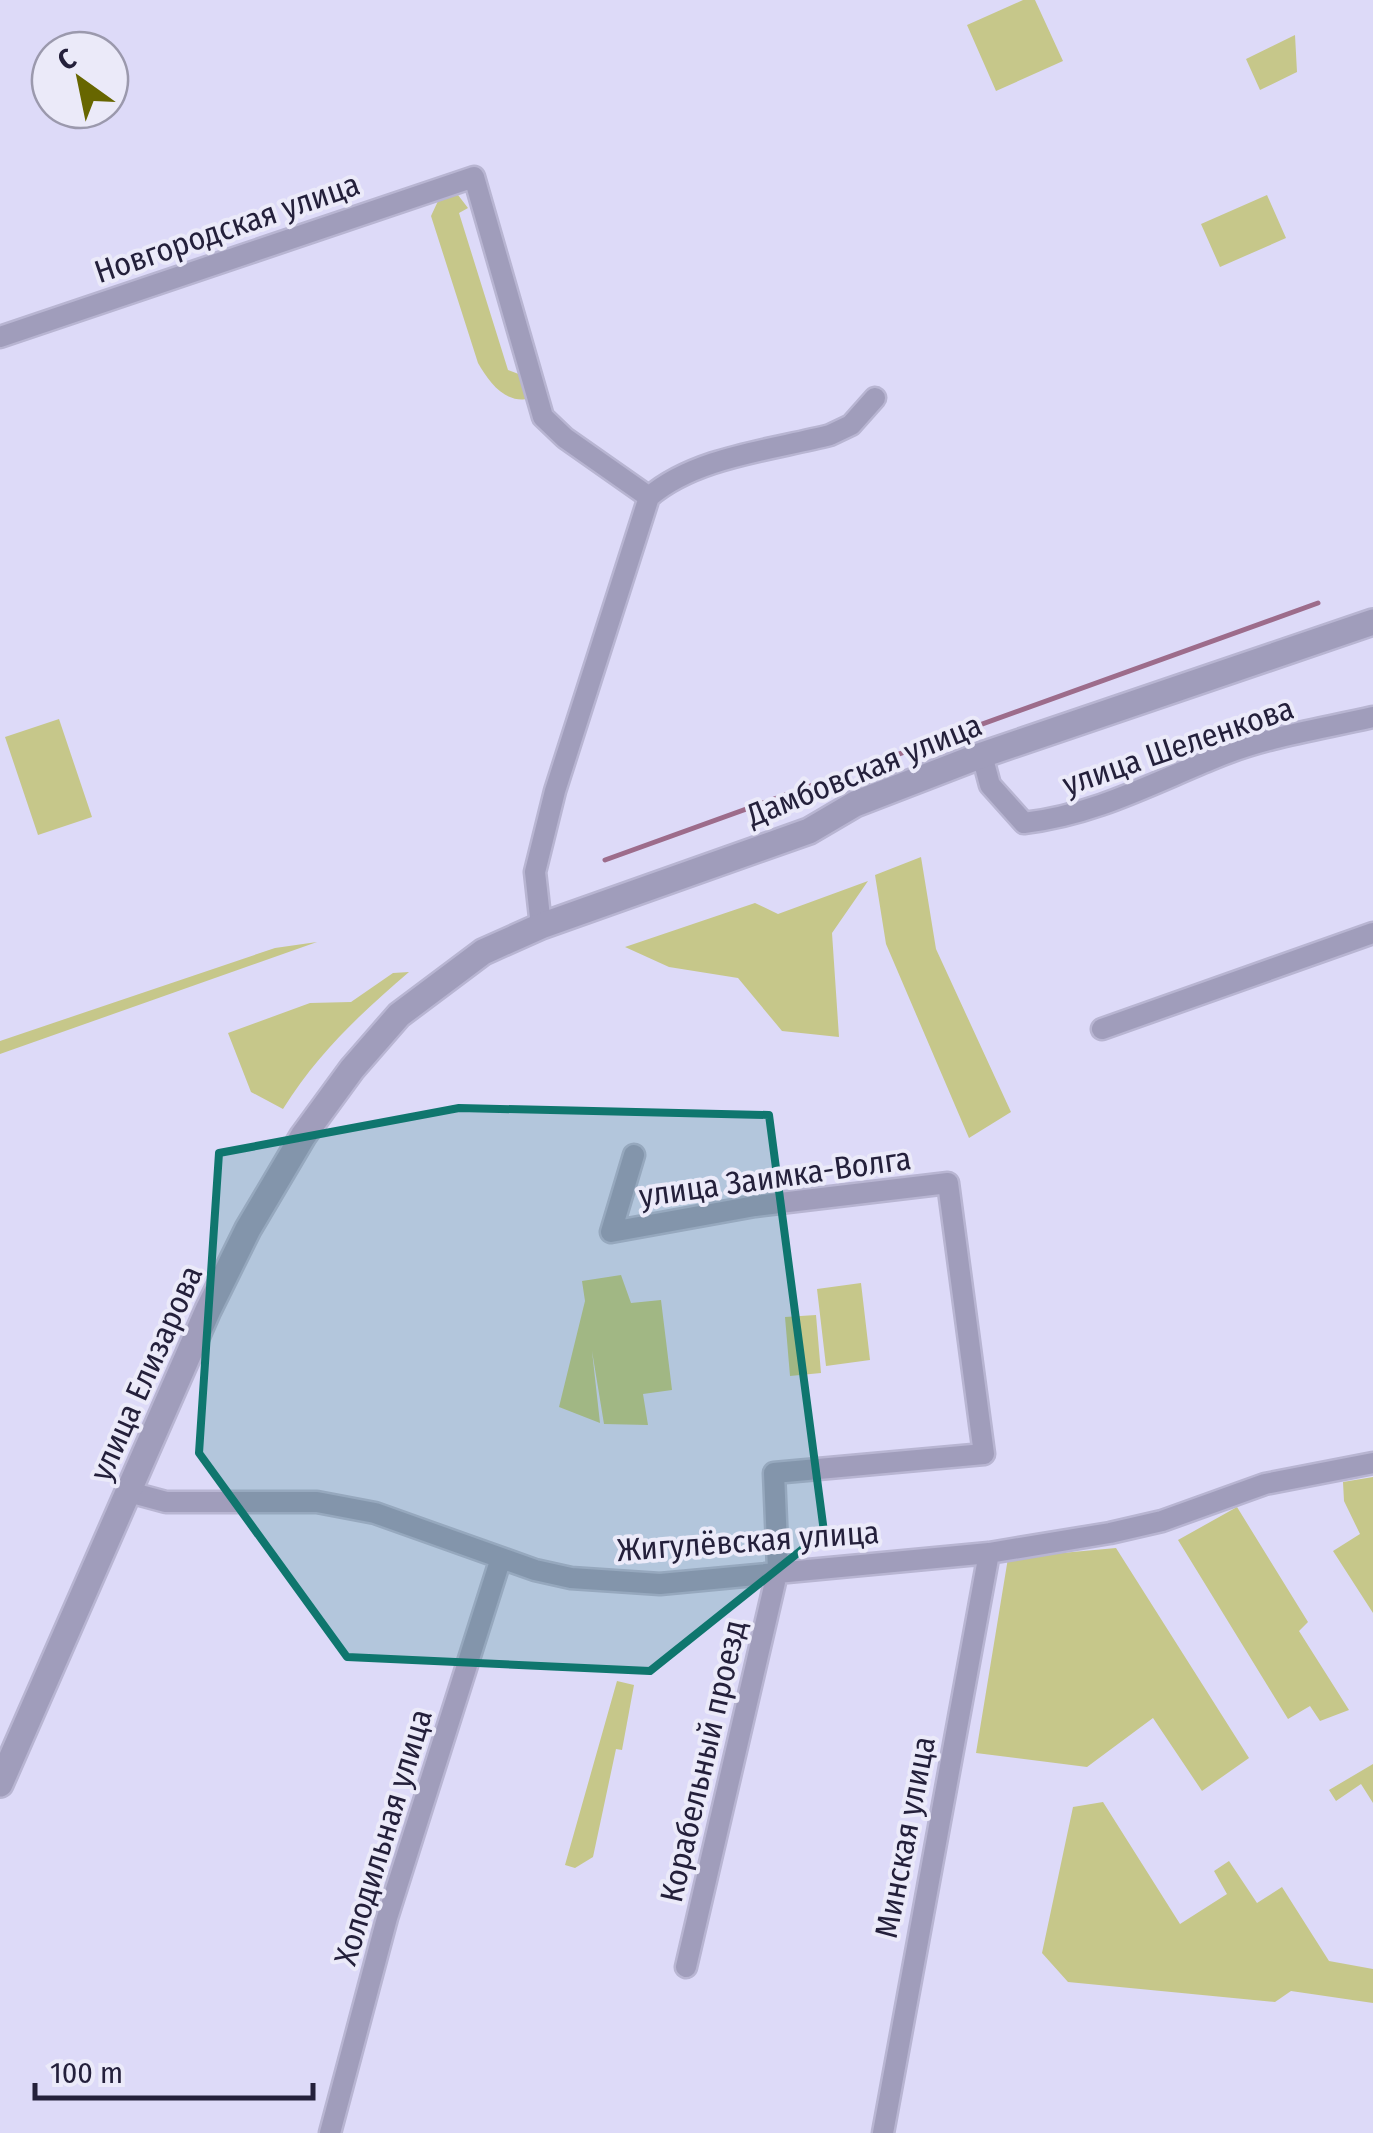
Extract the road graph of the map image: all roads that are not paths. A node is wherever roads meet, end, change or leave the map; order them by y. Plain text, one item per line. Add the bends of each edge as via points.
1 (0, 336) edge
2 (875, 398) dead end
3 (649, 496) junction
4 (1373, 622) edge
5 (1373, 717) edge
6 (982, 755) junction
7 (541, 926) junction
8 (1373, 933) edge
9 (398, 1015) joint
10 (1102, 1029) dead end
11 (634, 1154) dead end
12 (948, 1183) joint
13 (1373, 1463) edge
14 (128, 1492) junction
15 (989, 1553) junction
16 (500, 1561) junction
17 (778, 1569) junction
18 (7, 1747) edge
19 (0, 1784) edge
20 (686, 1967) dead end
21 (330, 2133) edge
22 (883, 2133) edge

1 - 3 street, Новгородская улица via 474,177 543,418
2 - 3 street via 851,425 830,435 692,470
3 - 7 street via 534,872
4 - 6 street, Дамбовская улица
5 - 6 street, улица Шеленкова via 1270,741 1126,798 1024,823 990,785
6 - 7 street, Дамбовская улица via 855,804 809,832
7 - 9 street, Дамбовская улица via 483,952
8 - 10 street
9 - 14 street, улица Елизарова via 304,1136 248,1230
11 - 12 street, улица Заимка-Волга via 611,1232 755,1206
12 - 17 street, Корабельный проезд via 984,1454 774,1473
13 - 15 street, Жигулёвская улица via 1265,1484 1144,1525
14 - 16 street, Жигулёвская улица via 166,1502 318,1502 375,1513
14 - 18 street, улица Елизарова
15 - 17 street, Жигулёвская улица
15 - 22 street, Минская улица
16 - 17 street, Жигулёвская улица via 571,1578 631,1583
16 - 21 street, Холодильная улица via 387,1918
17 - 20 street, Корабельный проезд
18 - 19 street, улица Елизарова

